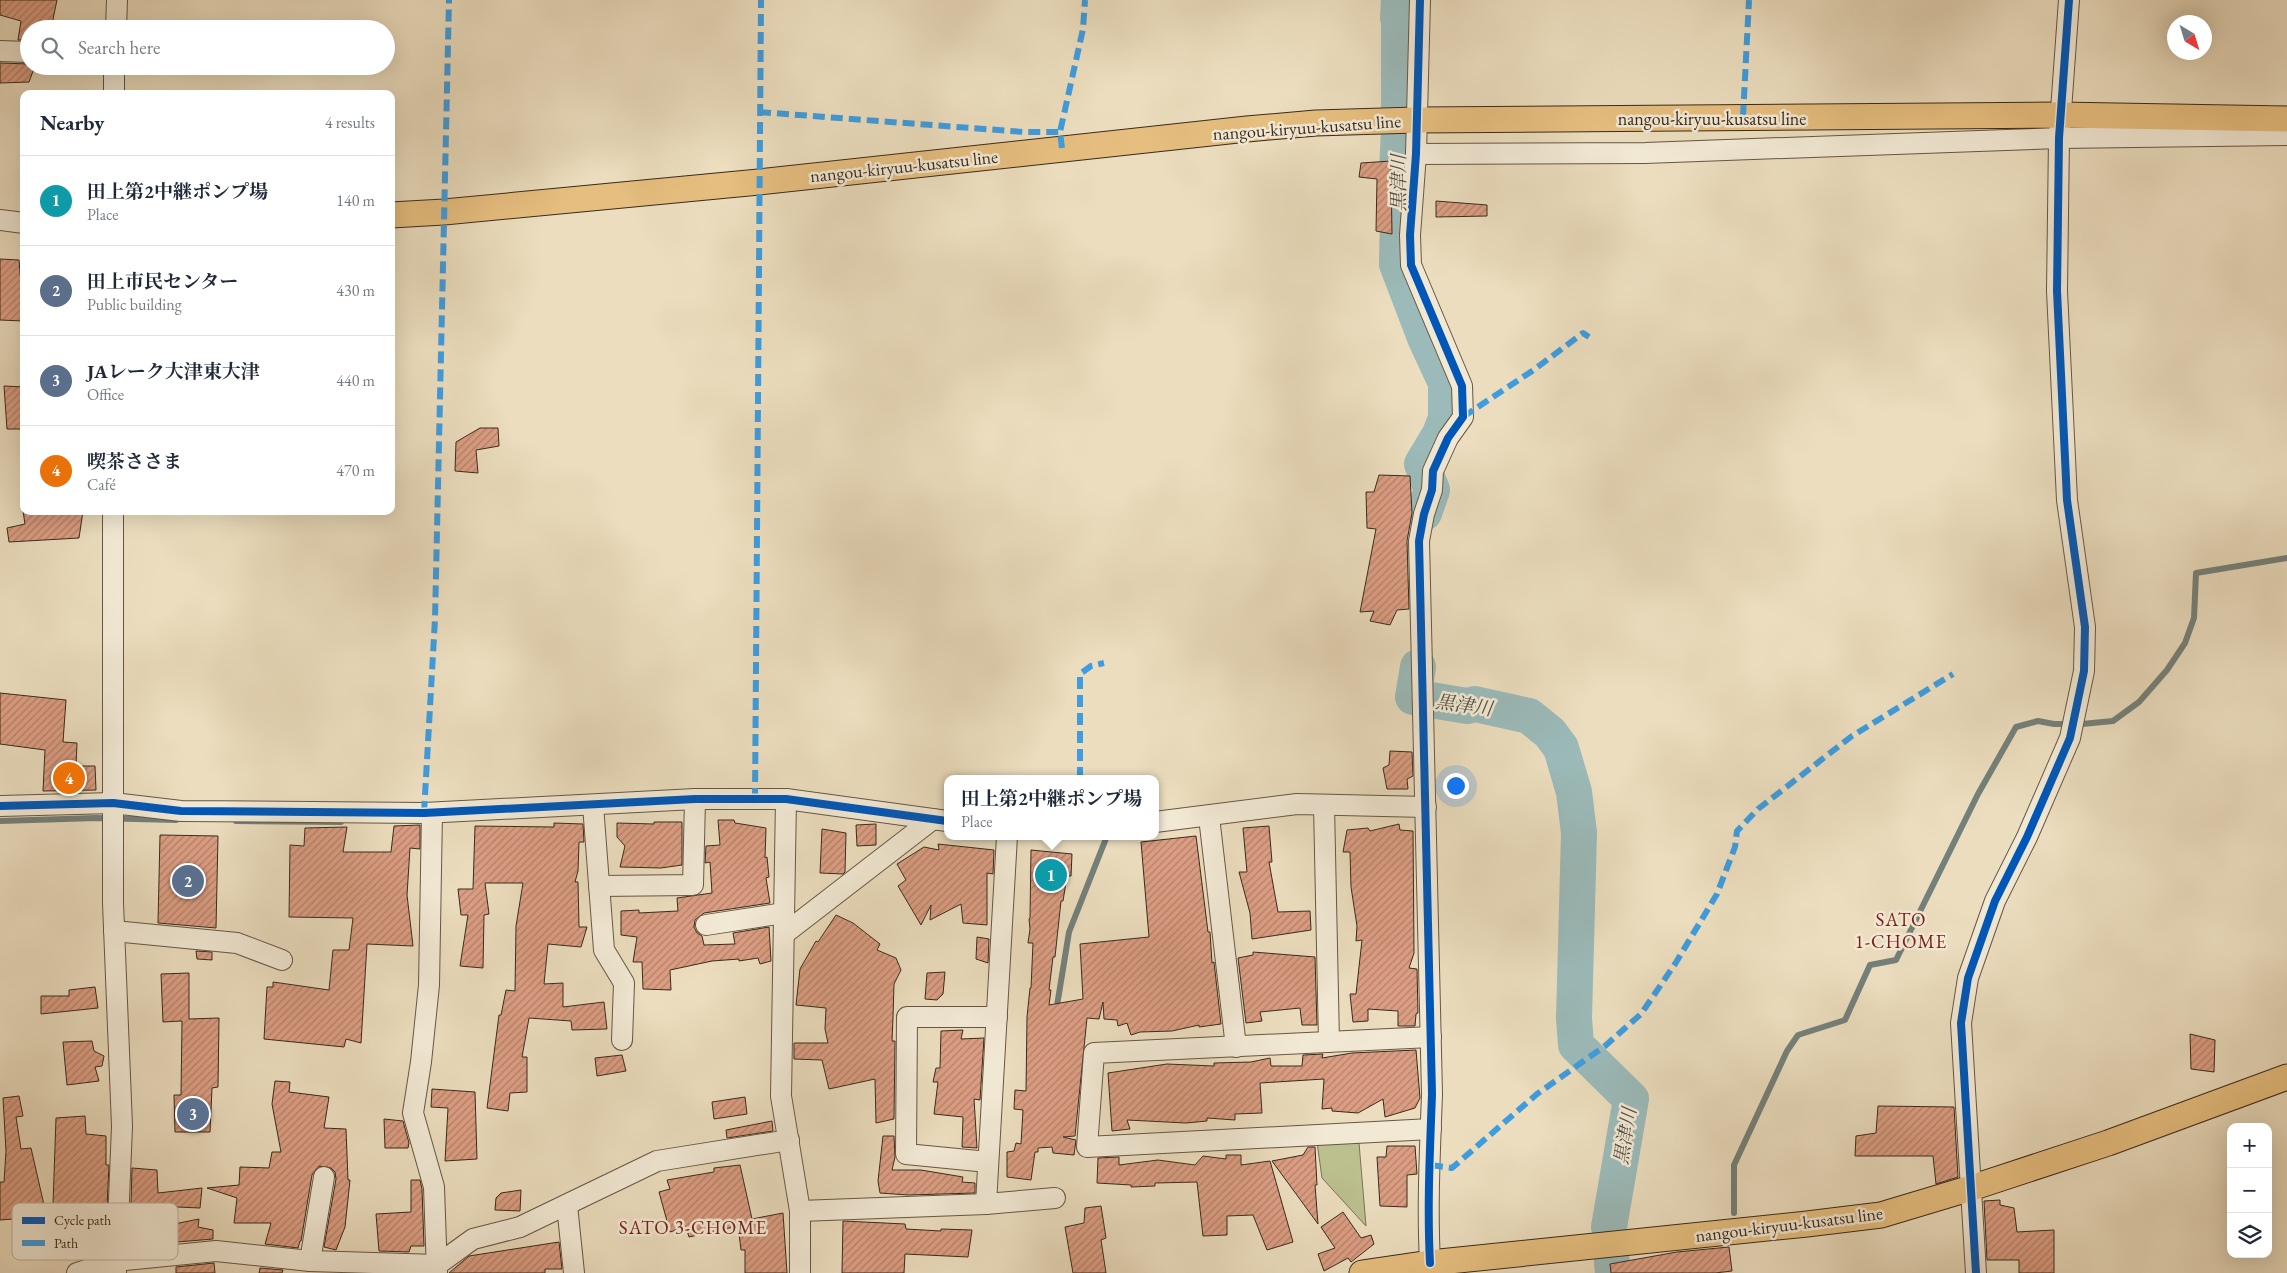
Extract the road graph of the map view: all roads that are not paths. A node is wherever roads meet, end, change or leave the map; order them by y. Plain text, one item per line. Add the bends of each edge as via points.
1 (117, 0) edge
2 (1420, 0) edge
3 (2070, 0) edge
4 (116, 20) edge
5 (0, 51) edge
6 (20, 52) edge
7 (114, 75) edge
8 (114, 90) edge
9 (2287, 119) edge
10 (1416, 120) junction
11 (2059, 127) junction
12 (2287, 135) edge
13 (1416, 154) junction
14 (395, 215) edge
15 (0, 220) edge
16 (20, 222) edge
17 (113, 515) edge
18 (695, 799) junction
19 (786, 799) junction
20 (113, 803) junction
21 (592, 805) junction
22 (1324, 805) junction
23 (0, 806) edge
24 (1426, 807) junction
25 (432, 813) junction
26 (1209, 816) junction
27 (940, 820) edge
28 (1159, 822) edge
29 (1007, 840) edge
30 (599, 886) junction
31 (784, 913) junction
32 (706, 925) dead end
33 (114, 931) junction
34 (784, 934) junction
35 (282, 960) dead end
36 (996, 1017) junction
37 (1431, 1037) junction
38 (622, 1040) dead end
39 (1329, 1042) junction
40 (1236, 1047) junction
41 (2287, 1077) edge
42 (1430, 1129) junction
43 (789, 1140) junction
44 (988, 1162) junction
45 (324, 1178) dead end
46 (1971, 1188) junction
47 (1055, 1198) dead end
48 (119, 1203) edge
49 (567, 1204) junction
50 (986, 1204) junction
51 (800, 1211) junction
52 (178, 1258) edge
53 (163, 1260) edge
54 (310, 1261) junction
55 (1430, 1263) junction
56 (116, 1267) edge
57 (437, 1269) edge
58 (1366, 1272) edge
59 (77, 1273) edge
60 (574, 1273) edge
61 (800, 1273) edge
62 (1976, 1273) edge

1 - 4 street
2 - 10 street
3 - 11 street
5 - 6 street
7 - 8 street
9 - 11 main road, nangou-kiryuu-kusatsu line
10 - 11 main road, nangou-kiryuu-kusatsu line
10 - 13 street
10 - 14 main road, nangou-kiryuu-kusatsu line via 1247,129 749,183
11 - 12 street
11 - 13 street via 1645,153
11 - 46 street via 2058,300 2067,500 2085,627 2084,671 2070,738 2028,837 1995,901 1968,978 1961,1023
13 - 24 street via 1411,265 1462,386 1463,417 1448,438 1433,470 1432,490 1419,541
15 - 16 street
17 - 20 street
18 - 19 street
18 - 21 street
18 - 30 street via 692,885
19 - 27 street
19 - 31 street
20 - 23 street
20 - 25 street via 181,811
20 - 33 street
21 - 25 street
21 - 30 street
22 - 24 street
22 - 26 street via 1297,804
22 - 39 street
24 - 37 street
25 - 57 street via 430,985 413,1113 434,1187
26 - 28 street
26 - 40 street
27 - 34 street
29 - 36 street
30 - 38 street via 604,950 624,983
31 - 32 street
31 - 34 street
33 - 35 street via 237,943
33 - 48 street via 122,1126
34 - 43 street via 781,1096
36 - 44 street
36 - 44 street via 907,1017 906,1154
37 - 39 street
37 - 42 street
39 - 40 street
40 - 42 street via 1094,1053 1087,1147
41 - 46 main road, nangou-kiryuu-kusatsu line via 2108,1143
42 - 55 street via 1427,1206
43 - 49 street via 657,1160
43 - 51 street
44 - 50 street
45 - 54 street
46 - 55 main road, nangou-kiryuu-kusatsu line via 1881,1215
46 - 62 street
47 - 50 street
49 - 57 street via 520,1227 473,1239
49 - 60 street
50 - 51 street
51 - 61 street
52 - 54 street via 216,1252
53 - 56 street
54 - 57 street
55 - 58 main road, nangou-kiryuu-kusatsu line
56 - 59 street

